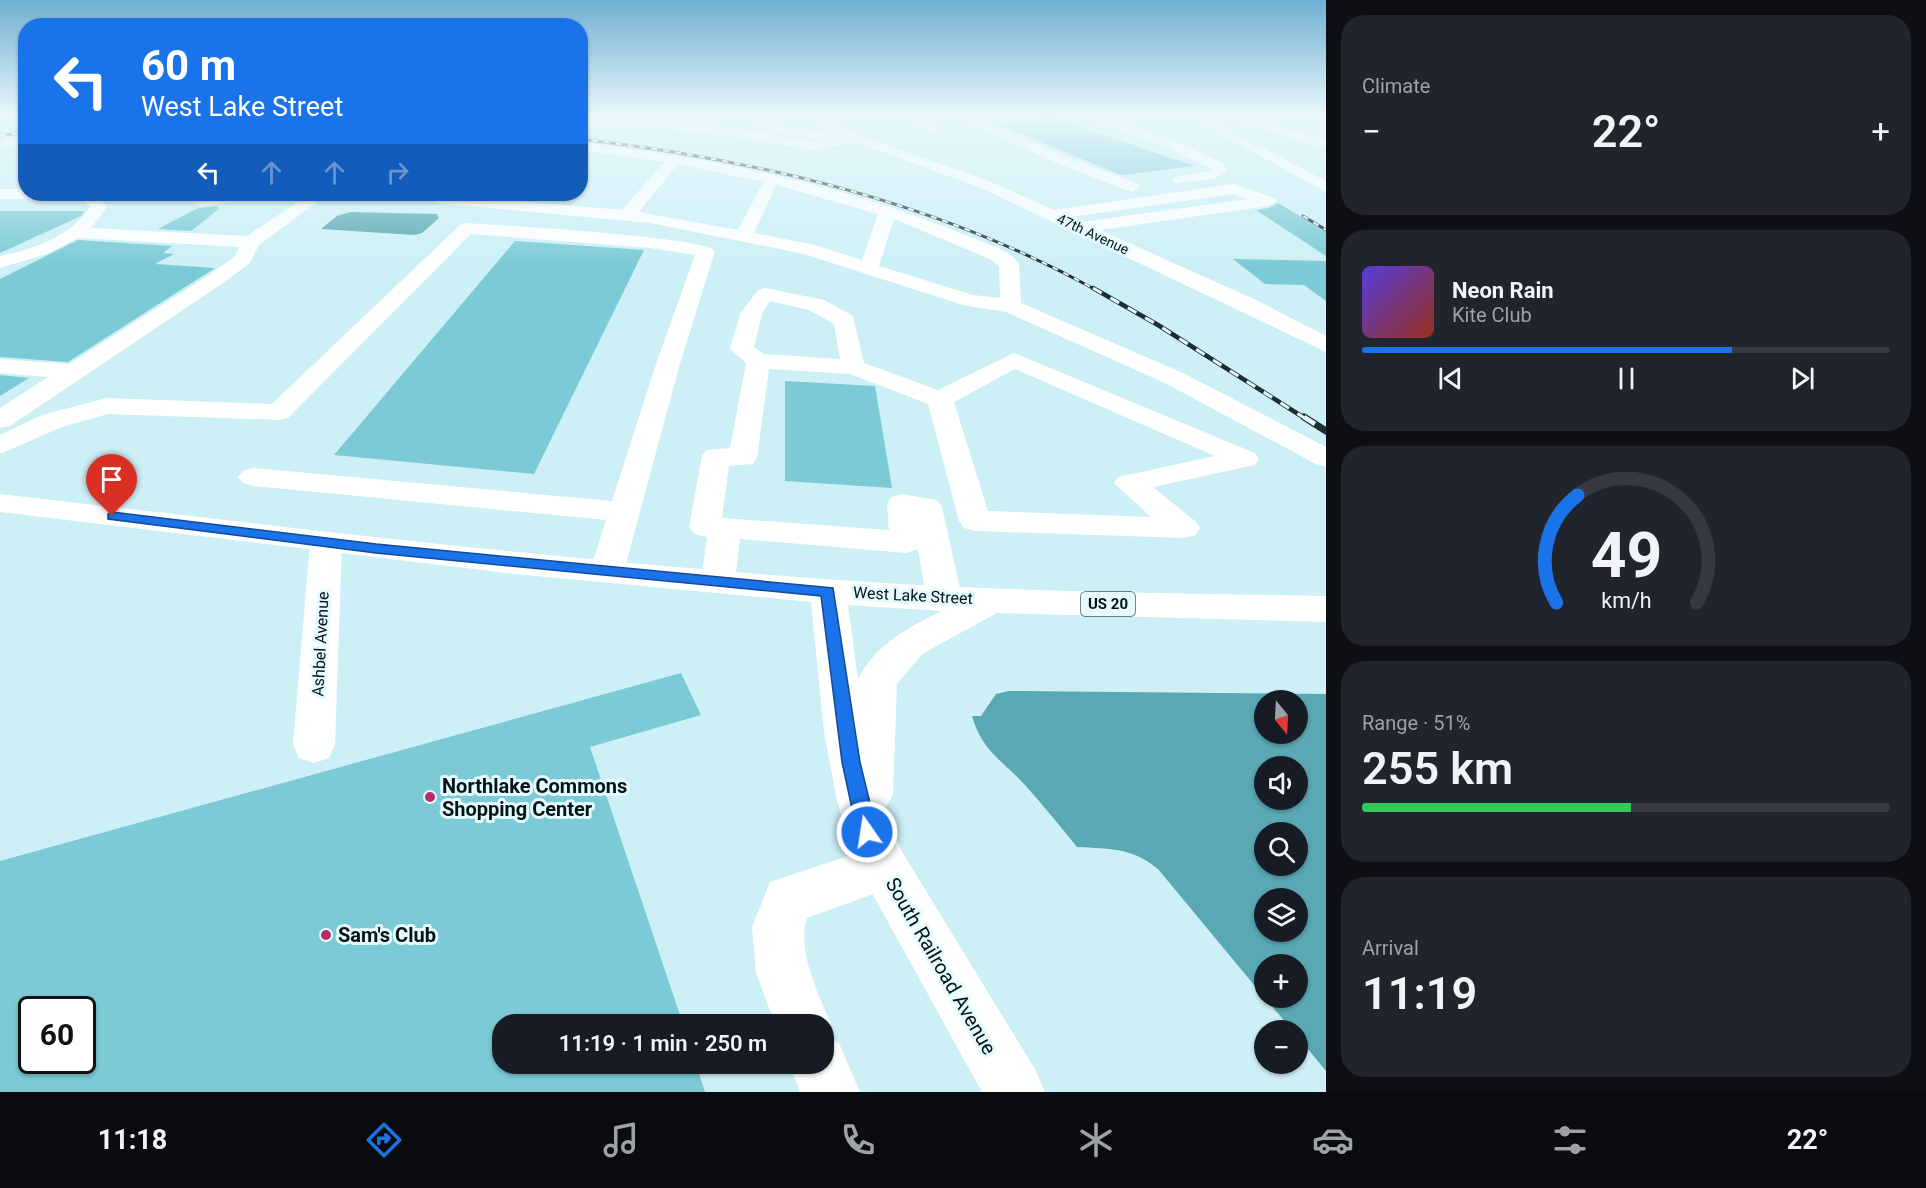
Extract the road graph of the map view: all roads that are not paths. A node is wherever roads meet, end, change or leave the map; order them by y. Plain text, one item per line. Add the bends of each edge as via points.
1 (669, 166) edge
2 (711, 166) edge
3 (942, 166) edge
4 (1079, 166) edge
5 (1218, 166) edge
6 (1289, 166) edge
7 (772, 178) junction
8 (1167, 182) dead end
9 (1323, 184) edge
10 (0, 194) edge
11 (18, 194) edge
12 (94, 201) edge
13 (312, 201) edge
14 (538, 201) edge
15 (1027, 204) junction
16 (0, 207) edge
17 (99, 207) junction
18 (888, 211) junction
19 (627, 215) junction
20 (1052, 215) junction
21 (1079, 228) junction
22 (76, 232) junction
23 (744, 236) junction
24 (251, 242) junction
25 (0, 262) edge
26 (869, 268) junction
27 (1011, 306) junction
28 (1276, 319) junction
29 (1326, 320) edge
30 (1326, 345) edge
31 (758, 362) junction
32 (0, 366) edge
33 (853, 367) junction
34 (74, 372) junction
35 (940, 399) junction
36 (0, 420) edge
37 (0, 446) edge
38 (1326, 458) edge
39 (254, 477) dead end
40 (0, 503) edge
41 (624, 512) junction
42 (725, 528) junction
43 (326, 543) junction
44 (607, 571) junction
45 (718, 581) junction
46 (828, 591) junction
47 (944, 597) junction
48 (994, 600) junction
49 (1326, 609) edge
50 (314, 745) dead end
51 (876, 850) junction
52 (799, 1014) edge
53 (822, 1074) edge
54 (830, 1092) edge
55 (1015, 1092) edge

1 - 19 main road
2 - 7 main road
3 - 15 main road, 47th Avenue
4 - 15 main road via 1138,186
5 - 8 main road via 1220,171 1214,176
6 - 9 main road
7 - 18 main road
7 - 23 main road
10 - 11 main road
12 - 17 main road
13 - 24 main road
14 - 19 main road
15 - 20 main road, 47th Avenue
16 - 17 main road
17 - 22 main road via 94,220
18 - 26 main road
18 - 27 main road via 957,236 1009,264
19 - 23 main road
20 - 21 main road, 47th Avenue
20 - 21 main road via 1234,189 1269,201
21 - 28 main road, 47th Avenue
22 - 24 main road
22 - 25 main road via 20,258
23 - 26 main road via 808,249
24 - 34 main road via 243,259
26 - 27 main road via 970,301
27 - 38 main road via 1174,378
28 - 29 main road
28 - 30 main road, 47th Avenue
31 - 33 main road
31 - 33 main road via 742,349 751,314 765,294 816,306 845,321
31 - 42 main road via 743,458 716,456 705,526
32 - 34 main road
33 - 35 main road
34 - 36 main road
35 - 35 main road via 975,520 1184,528 1130,483 1245,459 1014,360
37 - 41 main road via 52,421 107,406 279,412 467,228 706,250
39 - 41 main road
40 - 43 main road, West Lake Street / US 20
41 - 44 main road
42 - 45 main road
42 - 47 main road via 906,542 902,504 926,507
43 - 44 main road, West Lake Street / US 20
43 - 50 main road, Ashbel Avenue
44 - 45 main road, West Lake Street / US 20
45 - 46 main road, West Lake Street / US 20
46 - 47 main road, West Lake Street / US 20
46 - 51 main road, South Railroad Avenue via 851,762
47 - 48 main road, West Lake Street / US 20
48 - 49 main road, West Lake Street / US 20
48 - 51 main road via 909,644 877,680
51 - 52 main road via 788,900 778,927 783,973
51 - 55 main road, South Railroad Avenue
53 - 54 main road

